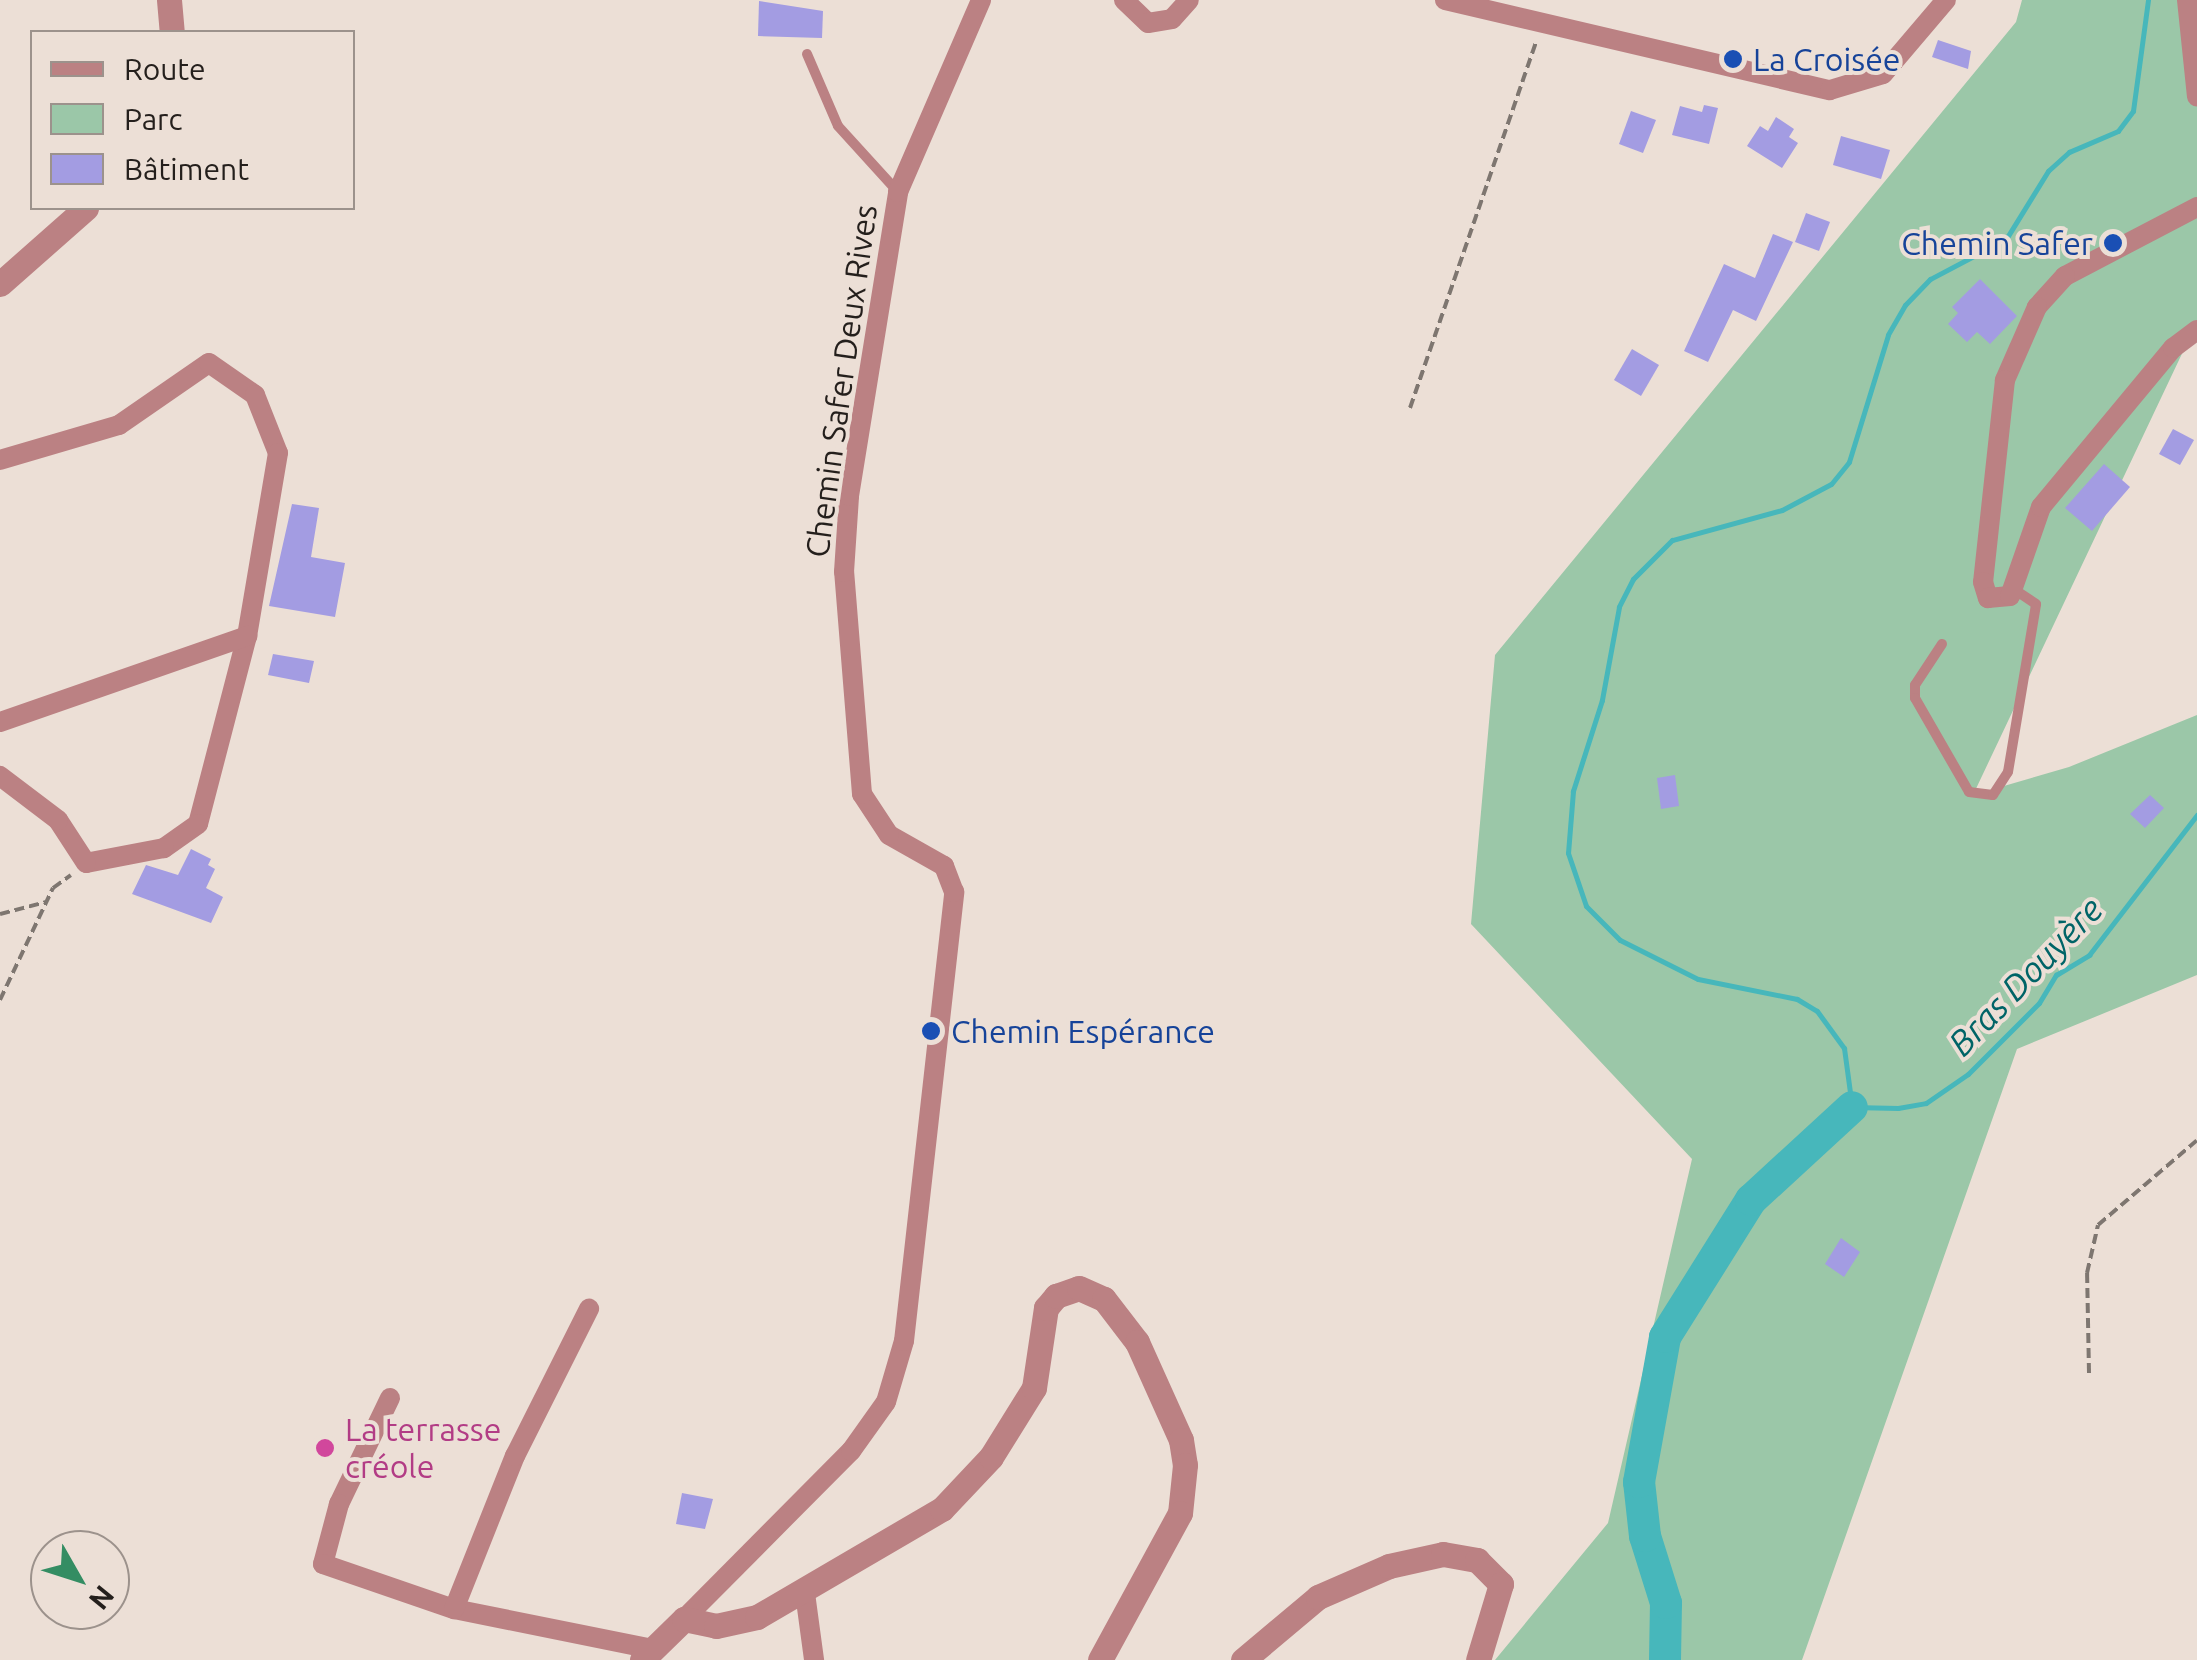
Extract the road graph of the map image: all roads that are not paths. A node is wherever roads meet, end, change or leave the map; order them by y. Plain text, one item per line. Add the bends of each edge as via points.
1 (169, 0) edge
2 (982, 0) edge
3 (1124, 0) edge
4 (1189, 0) edge
5 (1445, 0) edge
6 (1946, 0) edge
7 (2187, 0) edge
8 (172, 30) edge
9 (807, 54) dead end
10 (2197, 96) edge
11 (898, 192) junction
12 (2197, 207) edge
13 (84, 210) edge
14 (0, 284) edge
15 (2197, 330) edge
16 (0, 460) edge
17 (2015, 590) junction
18 (247, 636) junction
19 (1942, 644) dead end
20 (0, 722) edge
21 (0, 776) edge
22 (589, 1308) dead end
23 (390, 1398) dead end
24 (805, 1593) junction
25 (454, 1609) junction
26 (684, 1619) junction
27 (648, 1655) edge
28 (814, 1660) edge
29 (1100, 1660) edge
30 (1243, 1660) edge
31 (1478, 1660) edge

1 - 8 street
2 - 11 street, Chemin Safer Deux Rives
3 - 4 street via 1148,23 1172,19
5 - 6 street via 1830,90 1883,74
7 - 10 street
9 - 11 lane via 838,126
11 - 26 street, Chemin Safer Deux Rives via 844,572 862,794 889,834 944,866 954,892 904,1341 886,1402 851,1451
12 - 17 street via 2065,276 2022,336 2005,380 1983,582 1997,602
13 - 14 street
15 - 17 street via 2173,348 2041,507
16 - 18 street via 102,432 204,364 218,366 255,395 278,453
17 - 19 lane via 2036,604 2008,772 1993,796 1969,792 1916,698 1915,685
18 - 20 street
18 - 21 street via 198,824 164,848 86,863 58,820
22 - 25 street via 506,1474
23 - 25 street via 338,1504 321,1558 330,1570
24 - 26 street via 737,1623
24 - 28 street
24 - 29 street via 942,1508 969,1483 1034,1388 1046,1308 1056,1296 1079,1288 1104,1299 1136,1342 1181,1440 1185,1464 1180,1514
25 - 27 street
26 - 27 street
30 - 31 street via 1318,1596 1388,1566 1457,1554 1487,1566 1500,1584

